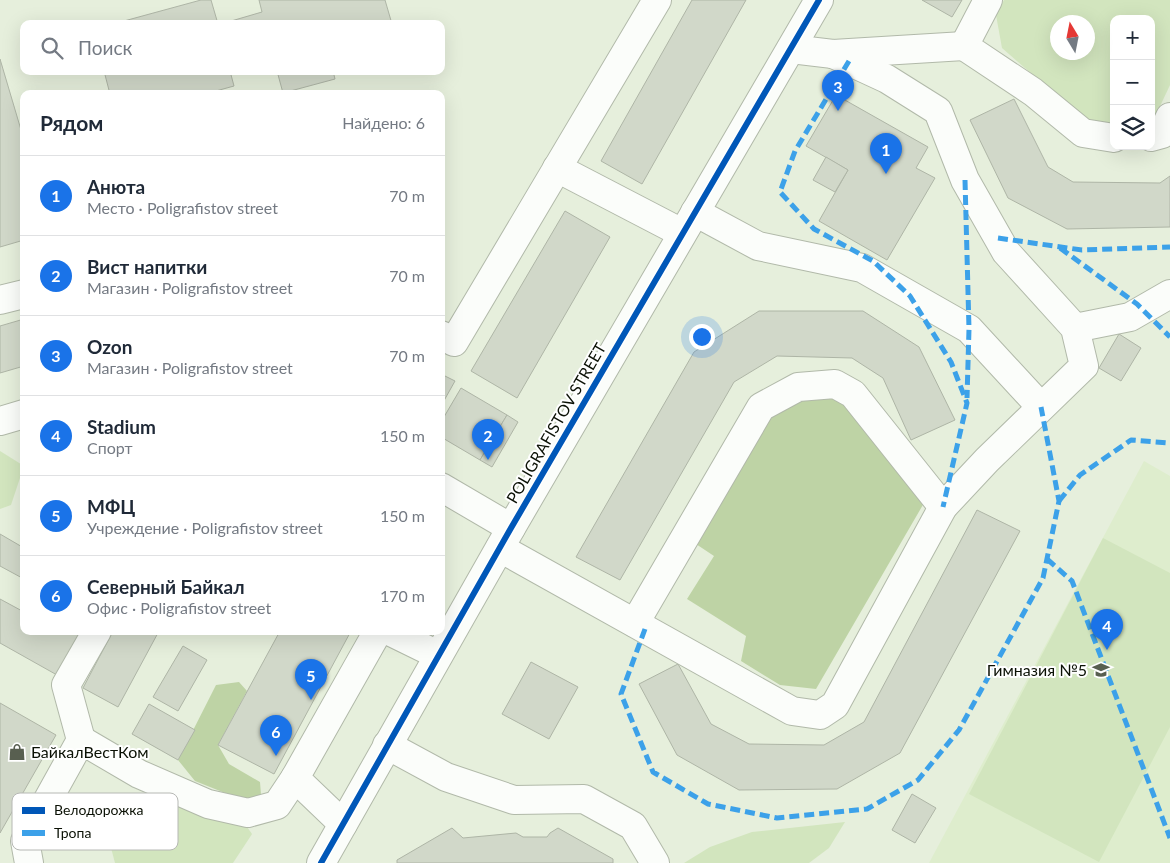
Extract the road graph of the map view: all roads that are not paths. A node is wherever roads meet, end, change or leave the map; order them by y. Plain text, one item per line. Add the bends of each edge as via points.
1 (657, 0) edge
2 (820, 0) edge
3 (988, 0) edge
4 (964, 46) junction
5 (791, 49) junction
6 (833, 54) junction
7 (1170, 117) edge
8 (1155, 136) edge
9 (1110, 137) edge
10 (557, 168) junction
11 (689, 222) junction
12 (1170, 294) edge
13 (20, 295) edge
14 (0, 300) edge
15 (1075, 328) junction
16 (445, 337) edge
17 (1041, 407) junction
18 (20, 415) edge
19 (0, 421) edge
20 (445, 490) edge
21 (943, 507) junction
22 (506, 538) junction
23 (635, 623) junction
24 (95, 635) edge
25 (376, 635) edge
26 (397, 635) edge
27 (438, 655) junction
28 (81, 740) junction
29 (387, 745) junction
30 (295, 778) junction
31 (52, 793) edge
32 (343, 824) junction
33 (26, 850) edge
34 (28, 863) edge
35 (321, 863) edge
36 (655, 863) edge

1 - 10 street
2 - 5 street, POLIGRAFISTOV STREET
3 - 4 street
4 - 6 street
4 - 9 street via 1033,92 1083,133
5 - 6 street
5 - 11 street, POLIGRAFISTOV STREET
6 - 15 street via 887,79 938,111 965,180 1006,252
7 - 8 street via 1162,134
10 - 11 street
10 - 16 street via 454,342
11 - 17 street via 758,246 870,272 969,329
11 - 22 street, POLIGRAFISTOV STREET
12 - 15 street via 1130,317
13 - 14 street
15 - 17 street via 1084,366
17 - 21 street
18 - 19 street
20 - 22 street
21 - 23 street via 835,705 820,715 792,711
21 - 23 street via 853,394 835,384 798,386 761,407
22 - 23 street
22 - 27 street, POLIGRAFISTOV STREET
24 - 28 street via 66,685
25 - 30 street
26 - 27 street
27 - 29 street, POLIGRAFISTOV STREET
28 - 30 street via 139,774 199,801 248,813 277,805
28 - 31 street
29 - 32 street, POLIGRAFISTOV STREET
29 - 36 street via 446,777 514,800 584,799 633,826
30 - 32 street
32 - 35 street, POLIGRAFISTOV STREET
33 - 34 street

